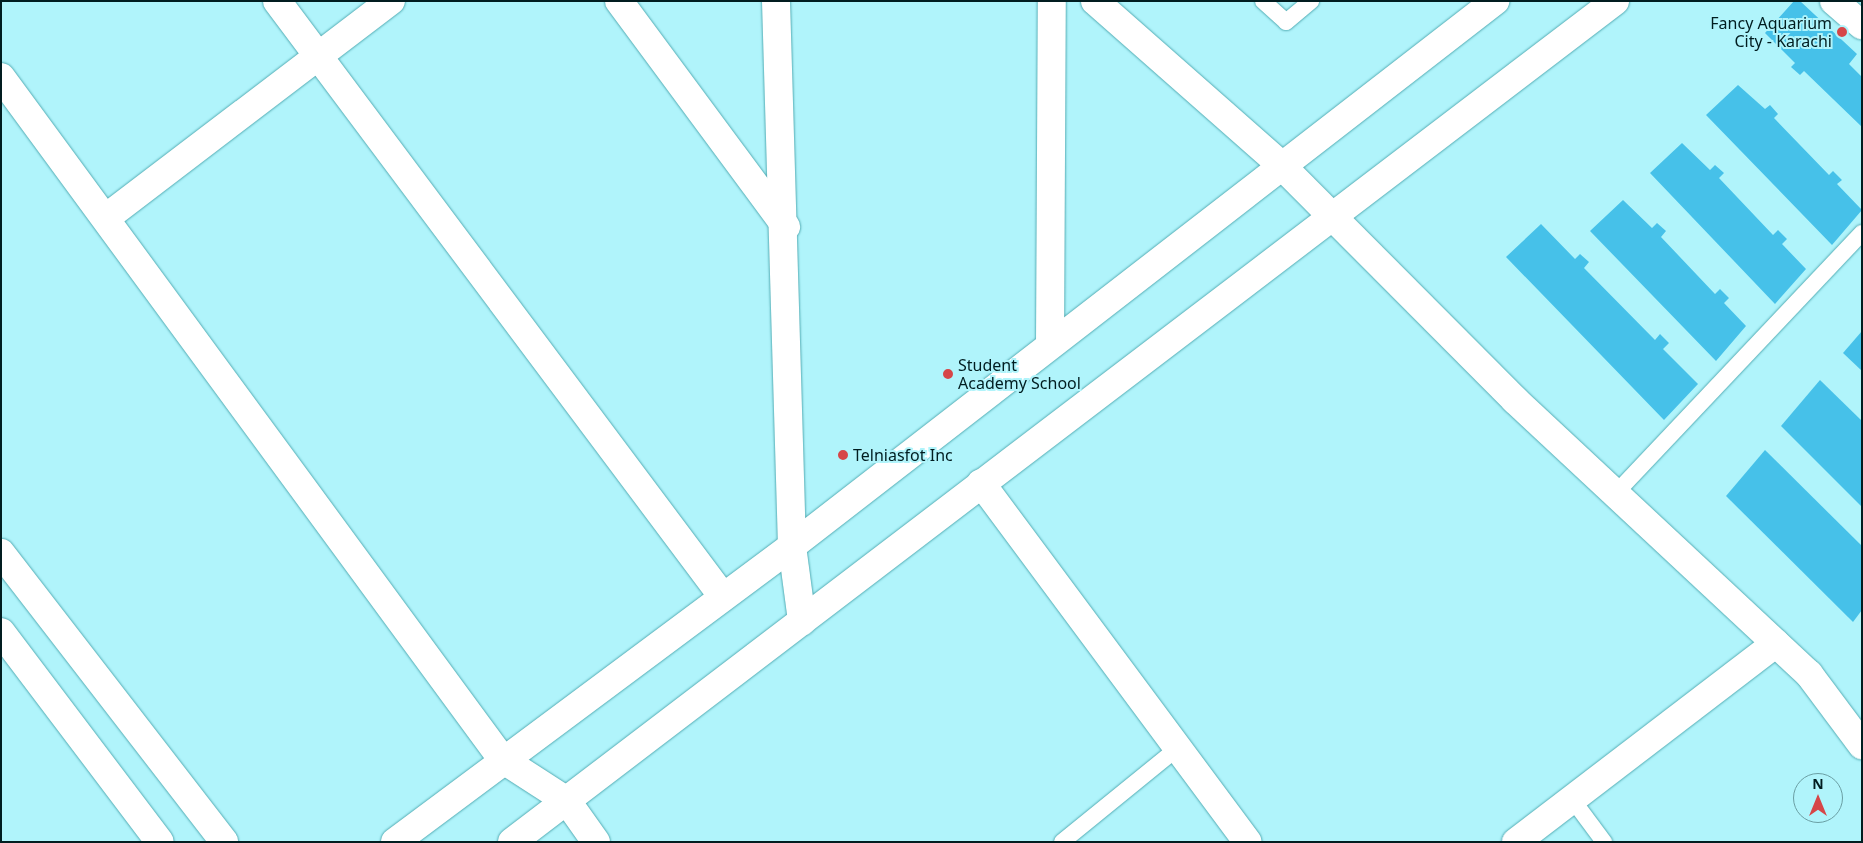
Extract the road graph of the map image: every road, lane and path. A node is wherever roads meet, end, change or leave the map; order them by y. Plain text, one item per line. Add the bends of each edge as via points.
1 (277, 1) edge
2 (391, 1) edge
3 (618, 1) edge
4 (776, 1) edge
5 (1052, 1) edge
6 (1094, 1) edge
7 (1263, 1) edge
8 (1310, 1) edge
9 (1495, 1) edge
10 (1615, 1) edge
11 (1834, 1) edge
12 (1862, 25) edge
13 (318, 57) junction
14 (1, 78) edge
15 (1280, 164) junction
16 (1332, 215) junction
17 (107, 217) junction
18 (786, 227) junction
19 (1862, 233) edge
20 (1050, 344) junction
21 (981, 484) junction
22 (1616, 493) junction
23 (792, 546) junction
24 (1, 553) edge
25 (723, 596) junction
26 (802, 621) junction
27 (1, 632) edge
28 (1776, 643) junction
29 (1862, 745) edge
30 (1180, 746) junction
31 (502, 759) junction
32 (1572, 799) junction
33 (567, 801) junction
34 (160, 842) edge
35 (224, 842) edge
36 (395, 842) edge
37 (512, 842) edge
38 (596, 842) edge
39 (1062, 842) edge
40 (1248, 842) edge
41 (1516, 842) edge
42 (1604, 842) edge

1 - 13 street
2 - 13 street
3 - 18 street
4 - 18 street
5 - 20 street
6 - 15 street
7 - 8 lane via 1286,22
9 - 15 street
10 - 16 street
11 - 12 street
13 - 17 street
13 - 25 street
14 - 17 street
15 - 16 street
15 - 20 street
16 - 21 street
16 - 22 street
17 - 31 street
18 - 23 street
19 - 22 lane
20 - 23 street
21 - 26 street
21 - 30 street
22 - 28 street
23 - 25 street
23 - 26 street
24 - 35 street
25 - 31 street
26 - 33 street
27 - 34 street
28 - 29 street via 1809,674
28 - 32 street
30 - 39 lane
30 - 40 street
31 - 33 street
31 - 36 street
32 - 41 street
32 - 42 lane
33 - 37 street
33 - 38 street

